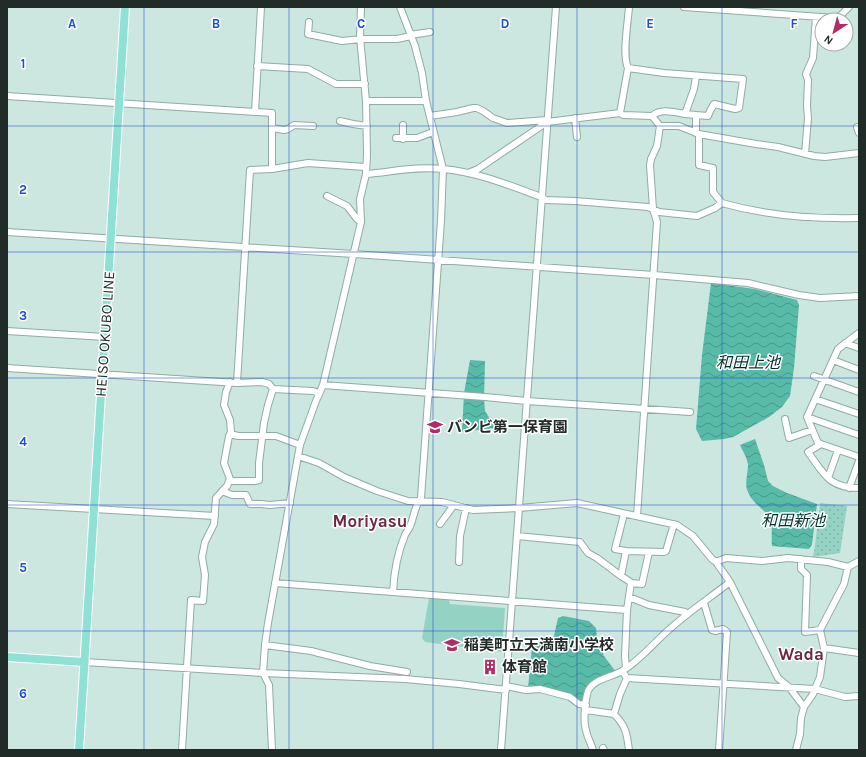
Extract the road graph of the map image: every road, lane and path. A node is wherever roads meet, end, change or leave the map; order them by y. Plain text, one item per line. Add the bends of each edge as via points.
1 (125, 7) edge
2 (261, 7) edge
3 (361, 7) edge
4 (400, 7) edge
5 (556, 7) edge
6 (629, 7) edge
7 (684, 7) edge
8 (814, 17) edge
9 (308, 22) dead end
10 (430, 32) dead end
11 (410, 36) junction
12 (361, 39) junction
13 (814, 44) edge
14 (257, 66) junction
15 (628, 68) junction
16 (696, 76) junction
17 (365, 84) junction
18 (7, 96) edge
19 (366, 101) junction
20 (426, 101) junction
21 (120, 103) junction
22 (255, 112) junction
23 (620, 113) junction
24 (685, 114) junction
25 (696, 115) junction
26 (430, 116) junction
27 (652, 116) junction
28 (575, 118) junction
29 (340, 121) dead end
30 (547, 121) junction
31 (403, 125) dead end
32 (313, 126) dead end
33 (367, 126) junction
34 (660, 126) junction
35 (272, 128) junction
36 (433, 132) junction
37 (697, 133) junction
38 (577, 137) dead end
39 (396, 138) dead end
40 (403, 139) junction
41 (859, 153) edge
42 (805, 154) junction
43 (365, 167) junction
44 (272, 169) junction
45 (443, 169) junction
46 (468, 173) junction
47 (366, 174) junction
48 (327, 196) dead end
49 (541, 197) junction
50 (722, 203) junction
51 (653, 209) junction
52 (859, 218) edge
53 (361, 222) junction
54 (7, 232) edge
55 (110, 239) junction
56 (245, 247) junction
57 (354, 254) junction
58 (438, 260) junction
59 (536, 267) junction
60 (654, 274) junction
61 (859, 296) edge
62 (7, 331) edge
63 (859, 333) edge
64 (105, 337) junction
65 (845, 343) junction
66 (859, 348) edge
67 (833, 360) junction
68 (7, 368) edge
69 (859, 370) edge
70 (102, 375) junction
71 (814, 376) dead end
72 (823, 380) junction
73 (234, 382) junction
74 (323, 385) junction
75 (273, 389) junction
76 (859, 392) edge
77 (319, 394) junction
78 (428, 394) junction
79 (815, 399) junction
80 (527, 401) junction
81 (644, 408) junction
82 (690, 412) dead end
83 (859, 414) edge
84 (806, 417) junction
85 (785, 419) dead end
86 (812, 430) junction
87 (230, 434) junction
88 (859, 435) edge
89 (262, 436) junction
90 (821, 444) junction
91 (300, 445) junction
92 (838, 450) junction
93 (298, 456) junction
94 (859, 457) edge
95 (859, 461) edge
96 (828, 478) junction
97 (229, 481) junction
98 (849, 488) junction
99 (859, 488) edge
100 (222, 491) junction
101 (418, 502) junction
102 (290, 503) junction
103 (7, 504) edge
104 (454, 505) junction
105 (466, 508) junction
106 (519, 508) junction
107 (94, 509) junction
108 (624, 514) junction
109 (215, 516) junction
110 (637, 516) junction
111 (440, 524) dead end
112 (674, 524) junction
113 (517, 536) junction
114 (626, 551) junction
115 (648, 552) junction
116 (801, 559) junction
117 (459, 562) dead end
118 (716, 562) junction
119 (859, 562) edge
120 (848, 567) junction
121 (621, 576) junction
122 (730, 582) junction
123 (275, 583) junction
124 (631, 583) junction
125 (393, 592) junction
126 (629, 598) junction
127 (511, 602) junction
128 (704, 603) junction
129 (627, 610) junction
130 (687, 614) junction
131 (820, 630) junction
132 (265, 645) junction
133 (824, 648) junction
134 (859, 653) edge
135 (7, 657) edge
136 (84, 662) junction
137 (370, 666) junction
138 (187, 668) junction
139 (624, 670) junction
140 (407, 672) dead end
141 (263, 673) junction
142 (369, 678) junction
143 (627, 678) junction
144 (723, 684) junction
145 (789, 687) junction
146 (506, 688) junction
147 (815, 689) junction
148 (859, 696) edge
149 (804, 707) junction
150 (586, 708) junction
151 (614, 714) junction
152 (79, 750) edge
153 (182, 750) edge
154 (272, 750) edge
155 (501, 750) edge
156 (593, 750) edge
157 (629, 750) edge
158 (719, 750) edge
159 (796, 750) edge

1 - 21 main road, HEISO OKUBO LINE
2 - 14 street
3 - 12 street
4 - 11 street
5 - 30 street
6 - 15 street via 626,46
7 - 8 street
9 - 12 street via 308,34 342,41
10 - 11 street
11 - 12 street
11 - 20 street via 422,73
12 - 17 street
13 - 42 street via 813,58 806,74 808,118
14 - 17 street via 308,69 336,84
14 - 22 street
15 - 16 street
15 - 23 street
16 - 24 street
16 - 25 street via 743,79 738,109 714,104 708,116
17 - 19 street
18 - 21 street
19 - 20 street
19 - 33 street
20 - 26 street
21 - 22 street
21 - 55 main road, HEISO OKUBO LINE
22 - 35 street via 272,113
23 - 27 street
23 - 28 street
24 - 25 street
24 - 27 street via 662,111
25 - 37 street
26 - 30 street via 477,108 507,123
26 - 36 street
27 - 34 street
28 - 30 street
28 - 38 street
29 - 33 street
30 - 46 street via 478,169
30 - 49 street
31 - 40 street
32 - 35 street via 294,125 284,130
33 - 43 street
34 - 37 street via 679,126
34 - 51 street via 657,146 650,165
35 - 44 street
36 - 40 street via 417,138
36 - 45 street
37 - 42 street
37 - 50 street via 699,164 713,168 713,192
39 - 40 street
41 - 42 street via 825,156
43 - 44 street via 308,163
43 - 47 street
44 - 56 street via 250,170
45 - 46 street
45 - 47 street via 425,168
45 - 58 street
46 - 49 street
47 - 53 street via 360,199
48 - 53 street via 347,206
49 - 51 street via 546,200 628,204
49 - 59 street
50 - 51 street via 696,216
50 - 52 street via 775,214 824,219
51 - 60 street via 658,222
53 - 57 street
54 - 55 street
55 - 56 street
55 - 64 main road, HEISO OKUBO LINE
56 - 57 street
56 - 73 street
57 - 58 street
57 - 74 street
58 - 59 street
58 - 78 street
59 - 60 street
59 - 80 street
60 - 61 street via 748,283 820,298
60 - 81 street
62 - 64 street
63 - 65 street
64 - 70 main road, HEISO OKUBO LINE
65 - 66 street
65 - 67 street via 838,349
67 - 69 street
67 - 72 street
68 - 70 street
70 - 73 street
70 - 107 main road, HEISO OKUBO LINE
71 - 72 street
72 - 76 street
72 - 79 street
73 - 75 street via 262,382 269,384
73 - 87 street via 226,392 224,405 230,420
74 - 77 street
74 - 78 street
75 - 77 street via 313,391
75 - 89 street
77 - 91 street
78 - 80 street
78 - 101 street via 421,498
79 - 83 street
79 - 84 street
80 - 81 street
80 - 106 street
81 - 82 street
81 - 110 street
84 - 86 street
84 - 88 street
85 - 86 street via 789,438
86 - 90 street
87 - 89 street
87 - 97 street via 224,463
89 - 91 street via 276,436
89 - 97 street via 259,480
90 - 92 street
90 - 96 street via 808,452
91 - 93 street
92 - 94 street
92 - 96 street
93 - 101 street via 320,463 377,491 408,502
93 - 102 street
95 - 98 street
96 - 98 street via 842,487
97 - 100 street
98 - 99 street
100 - 102 street via 246,496 250,504
100 - 109 street via 216,498
101 - 104 street
101 - 125 street via 394,571
102 - 123 street
103 - 107 street
104 - 105 street
104 - 111 street
105 - 106 street
105 - 117 street via 460,536
106 - 108 street via 577,503
106 - 113 street
107 - 109 street
107 - 136 main road, HEISO OKUBO LINE
108 - 110 street
108 - 114 street via 615,549
109 - 138 street via 203,550 203,601 191,600
110 - 112 street
112 - 115 street via 666,551
112 - 118 street via 693,536
113 - 121 street via 580,542 589,554
113 - 127 street
114 - 115 street
114 - 121 street
115 - 124 street via 642,584
116 - 118 street via 726,558
116 - 120 street
116 - 131 street via 801,569 807,575 805,632
118 - 122 street
119 - 120 street
120 - 131 street via 844,584
121 - 124 street
122 - 128 street
122 - 145 street via 778,678
123 - 125 street
123 - 132 street
124 - 126 street
125 - 127 street
126 - 129 street
126 - 130 street
127 - 129 street
127 - 146 street
128 - 130 street
128 - 144 street via 712,630 724,629 727,632
129 - 139 street
130 - 139 street
131 - 133 street
132 - 137 street via 311,651
132 - 141 street
133 - 134 street
133 - 147 street via 820,678
135 - 136 main road
136 - 138 street
136 - 152 main road, HEISO OKUBO LINE
137 - 140 street
137 - 142 street
138 - 141 street
138 - 153 street
139 - 143 street
139 - 150 street via 594,684 588,690
141 - 142 street
141 - 154 street via 269,685
142 - 146 street
143 - 144 street
143 - 151 street
144 - 145 street
144 - 158 street
145 - 147 street
145 - 149 street
146 - 150 street via 540,689 570,698
146 - 155 street
147 - 148 street via 845,697
147 - 149 street
149 - 159 street
150 - 151 street
150 - 156 street via 586,730
151 - 157 street via 627,731

